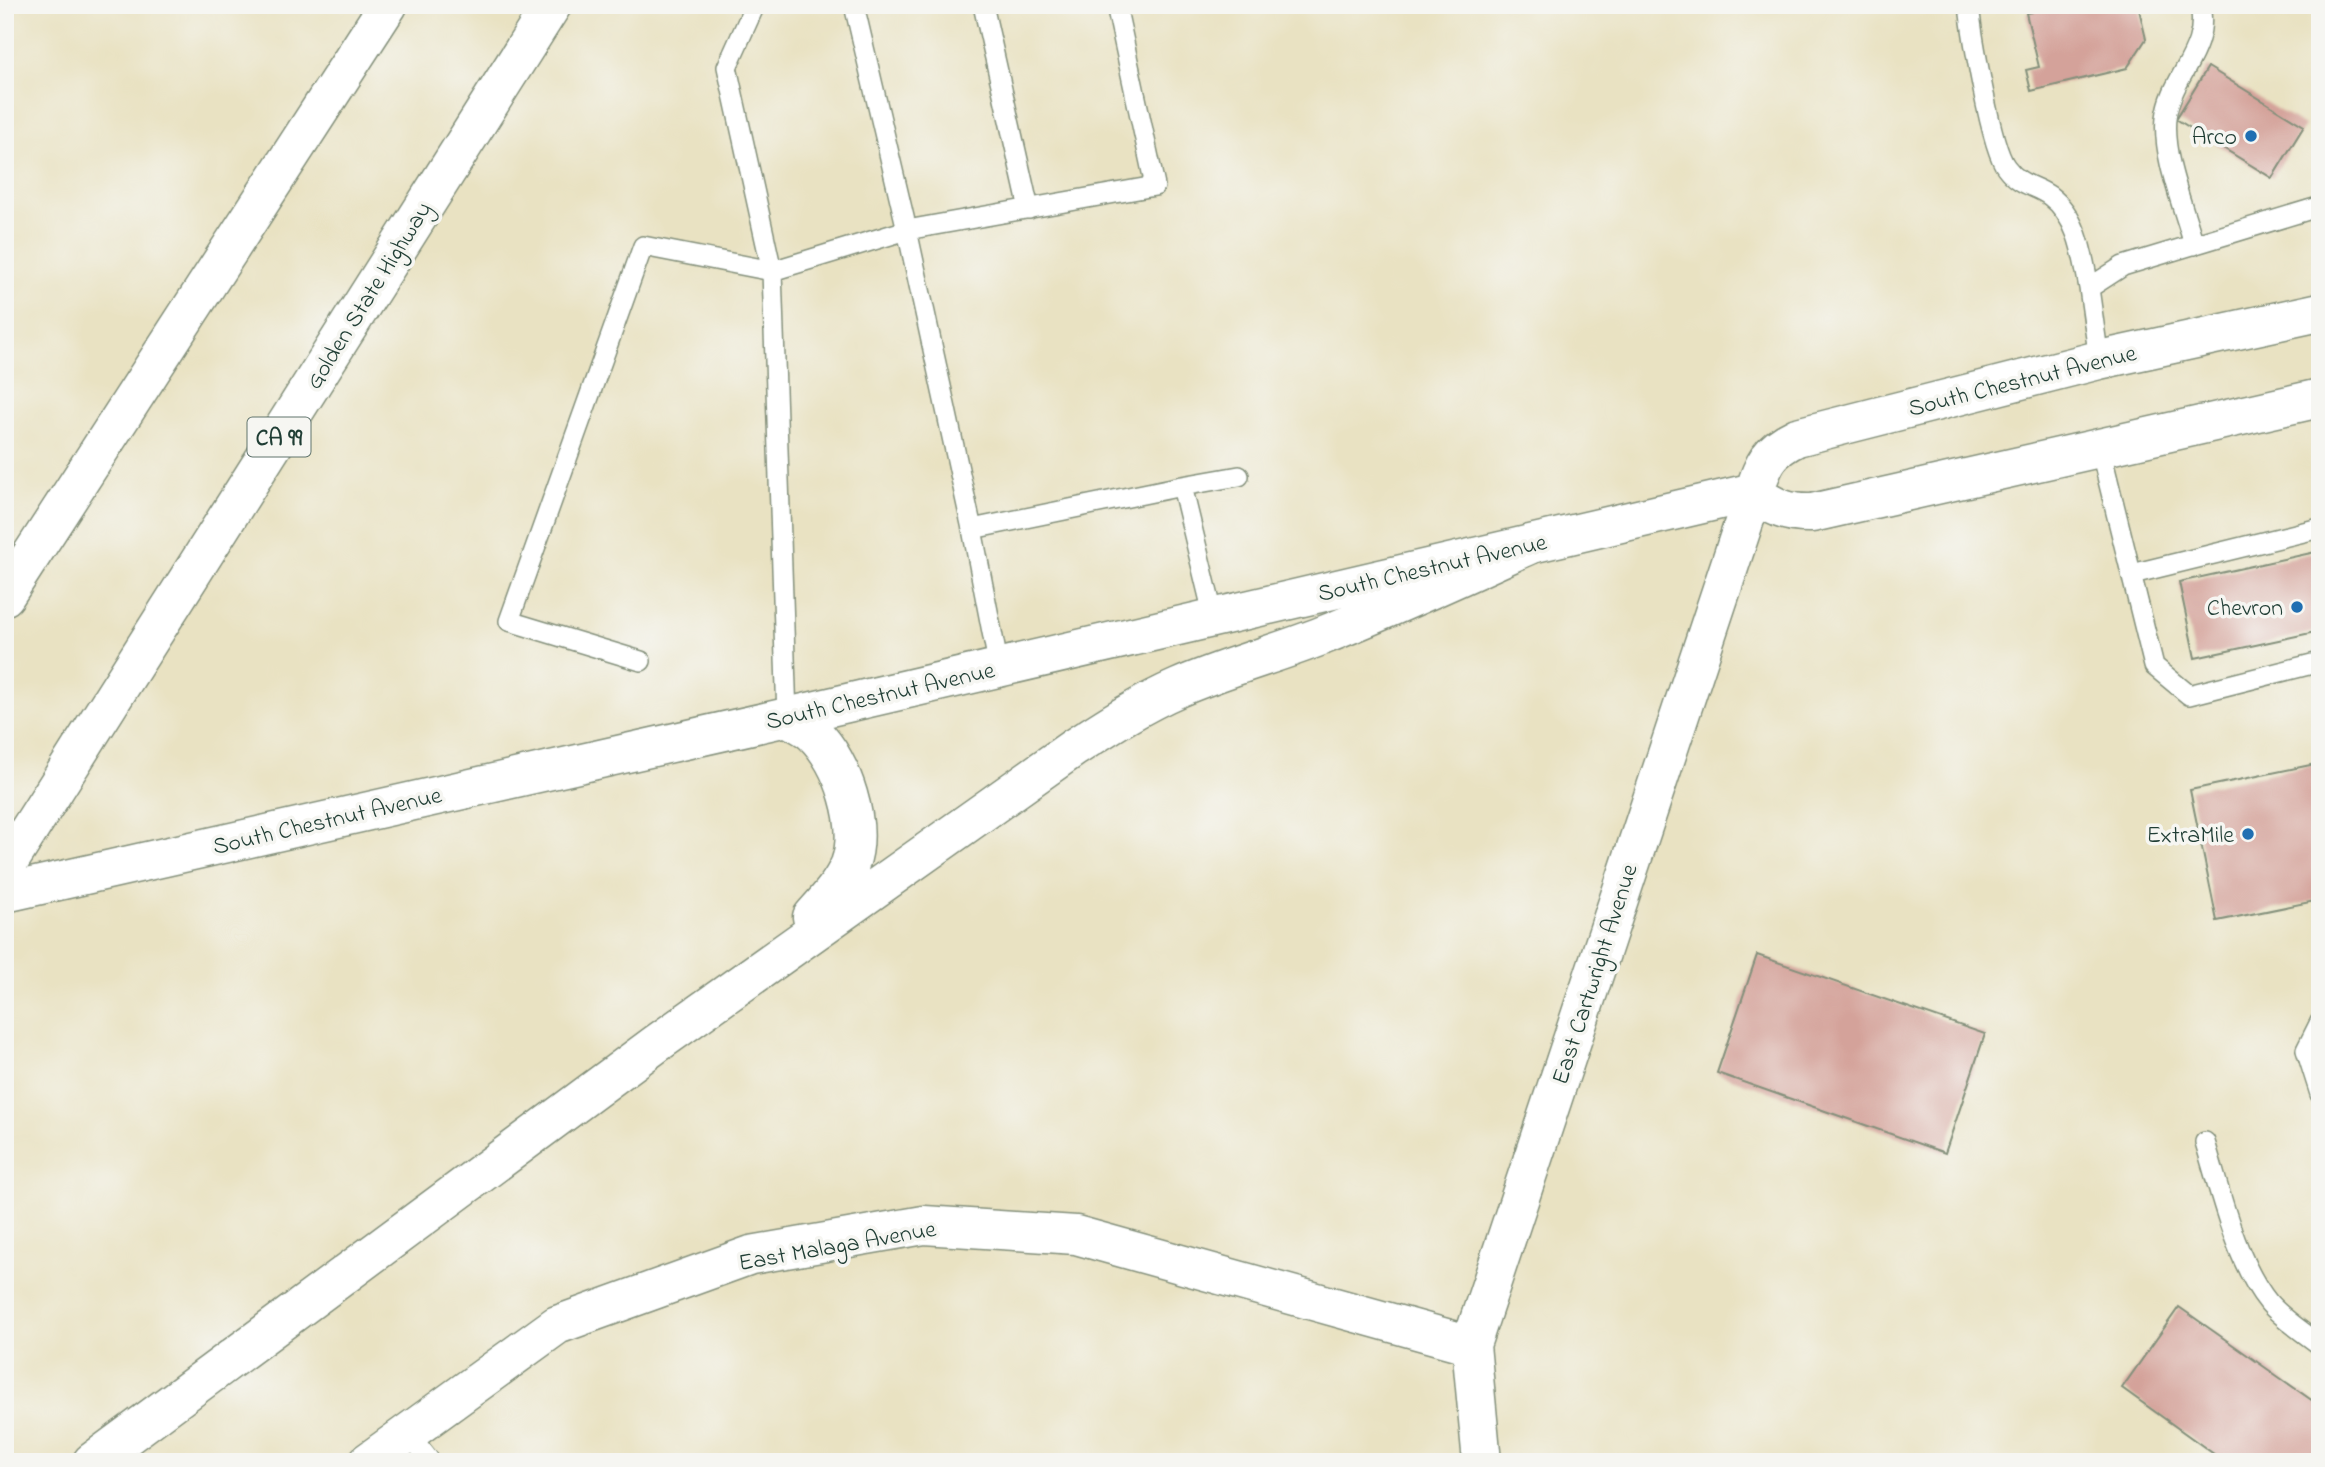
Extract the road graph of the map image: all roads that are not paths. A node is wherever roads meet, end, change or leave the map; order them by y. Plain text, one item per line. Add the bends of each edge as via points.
1 (388, 5) edge
2 (552, 5) edge
3 (755, 5) edge
4 (853, 5) edge
5 (983, 5) edge
6 (1116, 5) edge
7 (1969, 5) edge
8 (2200, 5) edge
9 (2320, 205) edge
10 (1029, 209) junction
11 (907, 230) junction
12 (2194, 245) junction
13 (772, 271) junction
14 (2089, 288) junction
15 (2320, 312) edge
16 (2099, 360) junction
17 (2320, 398) edge
18 (2100, 448) junction
19 (1239, 476) dead end
20 (1182, 486) junction
21 (1754, 492) junction
22 (972, 528) junction
23 (2320, 528) edge
24 (1529, 545) junction
25 (2132, 573) junction
26 (5, 596) edge
27 (1214, 618) junction
28 (641, 661) dead end
29 (2320, 662) edge
30 (999, 668) junction
31 (787, 717) junction
32 (5, 868) edge
33 (5, 893) edge
34 (781, 953) junction
35 (2320, 1022) edge
36 (2320, 1094) edge
37 (2206, 1142) dead end
38 (1471, 1345) junction
39 (2320, 1345) edge
40 (420, 1447) edge
41 (92, 1462) edge
42 (368, 1462) edge
43 (1482, 1462) edge

1 - 26 main road
2 - 32 main road, Golden State Highway / CA 99
3 - 13 lane via 727,66
4 - 11 lane
5 - 10 lane
6 - 10 lane via 1156,186
7 - 14 lane via 1994,137 2004,165 2021,183 2049,196 2068,215
8 - 12 lane via 2201,38 2175,86 2166,117 2168,151
9 - 12 lane
10 - 11 lane
11 - 13 lane
11 - 22 lane
12 - 14 lane via 2123,266
13 - 28 lane via 643,246 509,621
13 - 31 lane
14 - 16 lane
15 - 16 main road, South Chestnut Avenue
16 - 21 main road, South Chestnut Avenue via 1797,437 1767,458
17 - 18 main road
18 - 21 main road via 1812,513 1782,510
18 - 25 lane
19 - 20 lane
20 - 22 lane
20 - 27 lane
21 - 24 main road, South Chestnut Avenue
21 - 38 main road, East Cartwright Avenue
22 - 30 lane
23 - 25 lane
24 - 27 main road, South Chestnut Avenue
24 - 34 main road via 1402,603 1175,689 1125,715
25 - 29 lane via 2154,666 2189,695
27 - 30 main road, South Chestnut Avenue
30 - 31 main road, South Chestnut Avenue
31 - 33 main road, South Chestnut Avenue
31 - 34 main road via 813,732 839,770 853,822 854,849 832,895
34 - 41 main road
35 - 36 lane via 2305,1050
37 - 39 lane via 2249,1269 2270,1303
38 - 40 main road, East Malaga Avenue via 1076,1235 924,1225 751,1255 557,1325
38 - 43 main road, East Cartwright Avenue
40 - 42 main road, East Malaga Avenue

